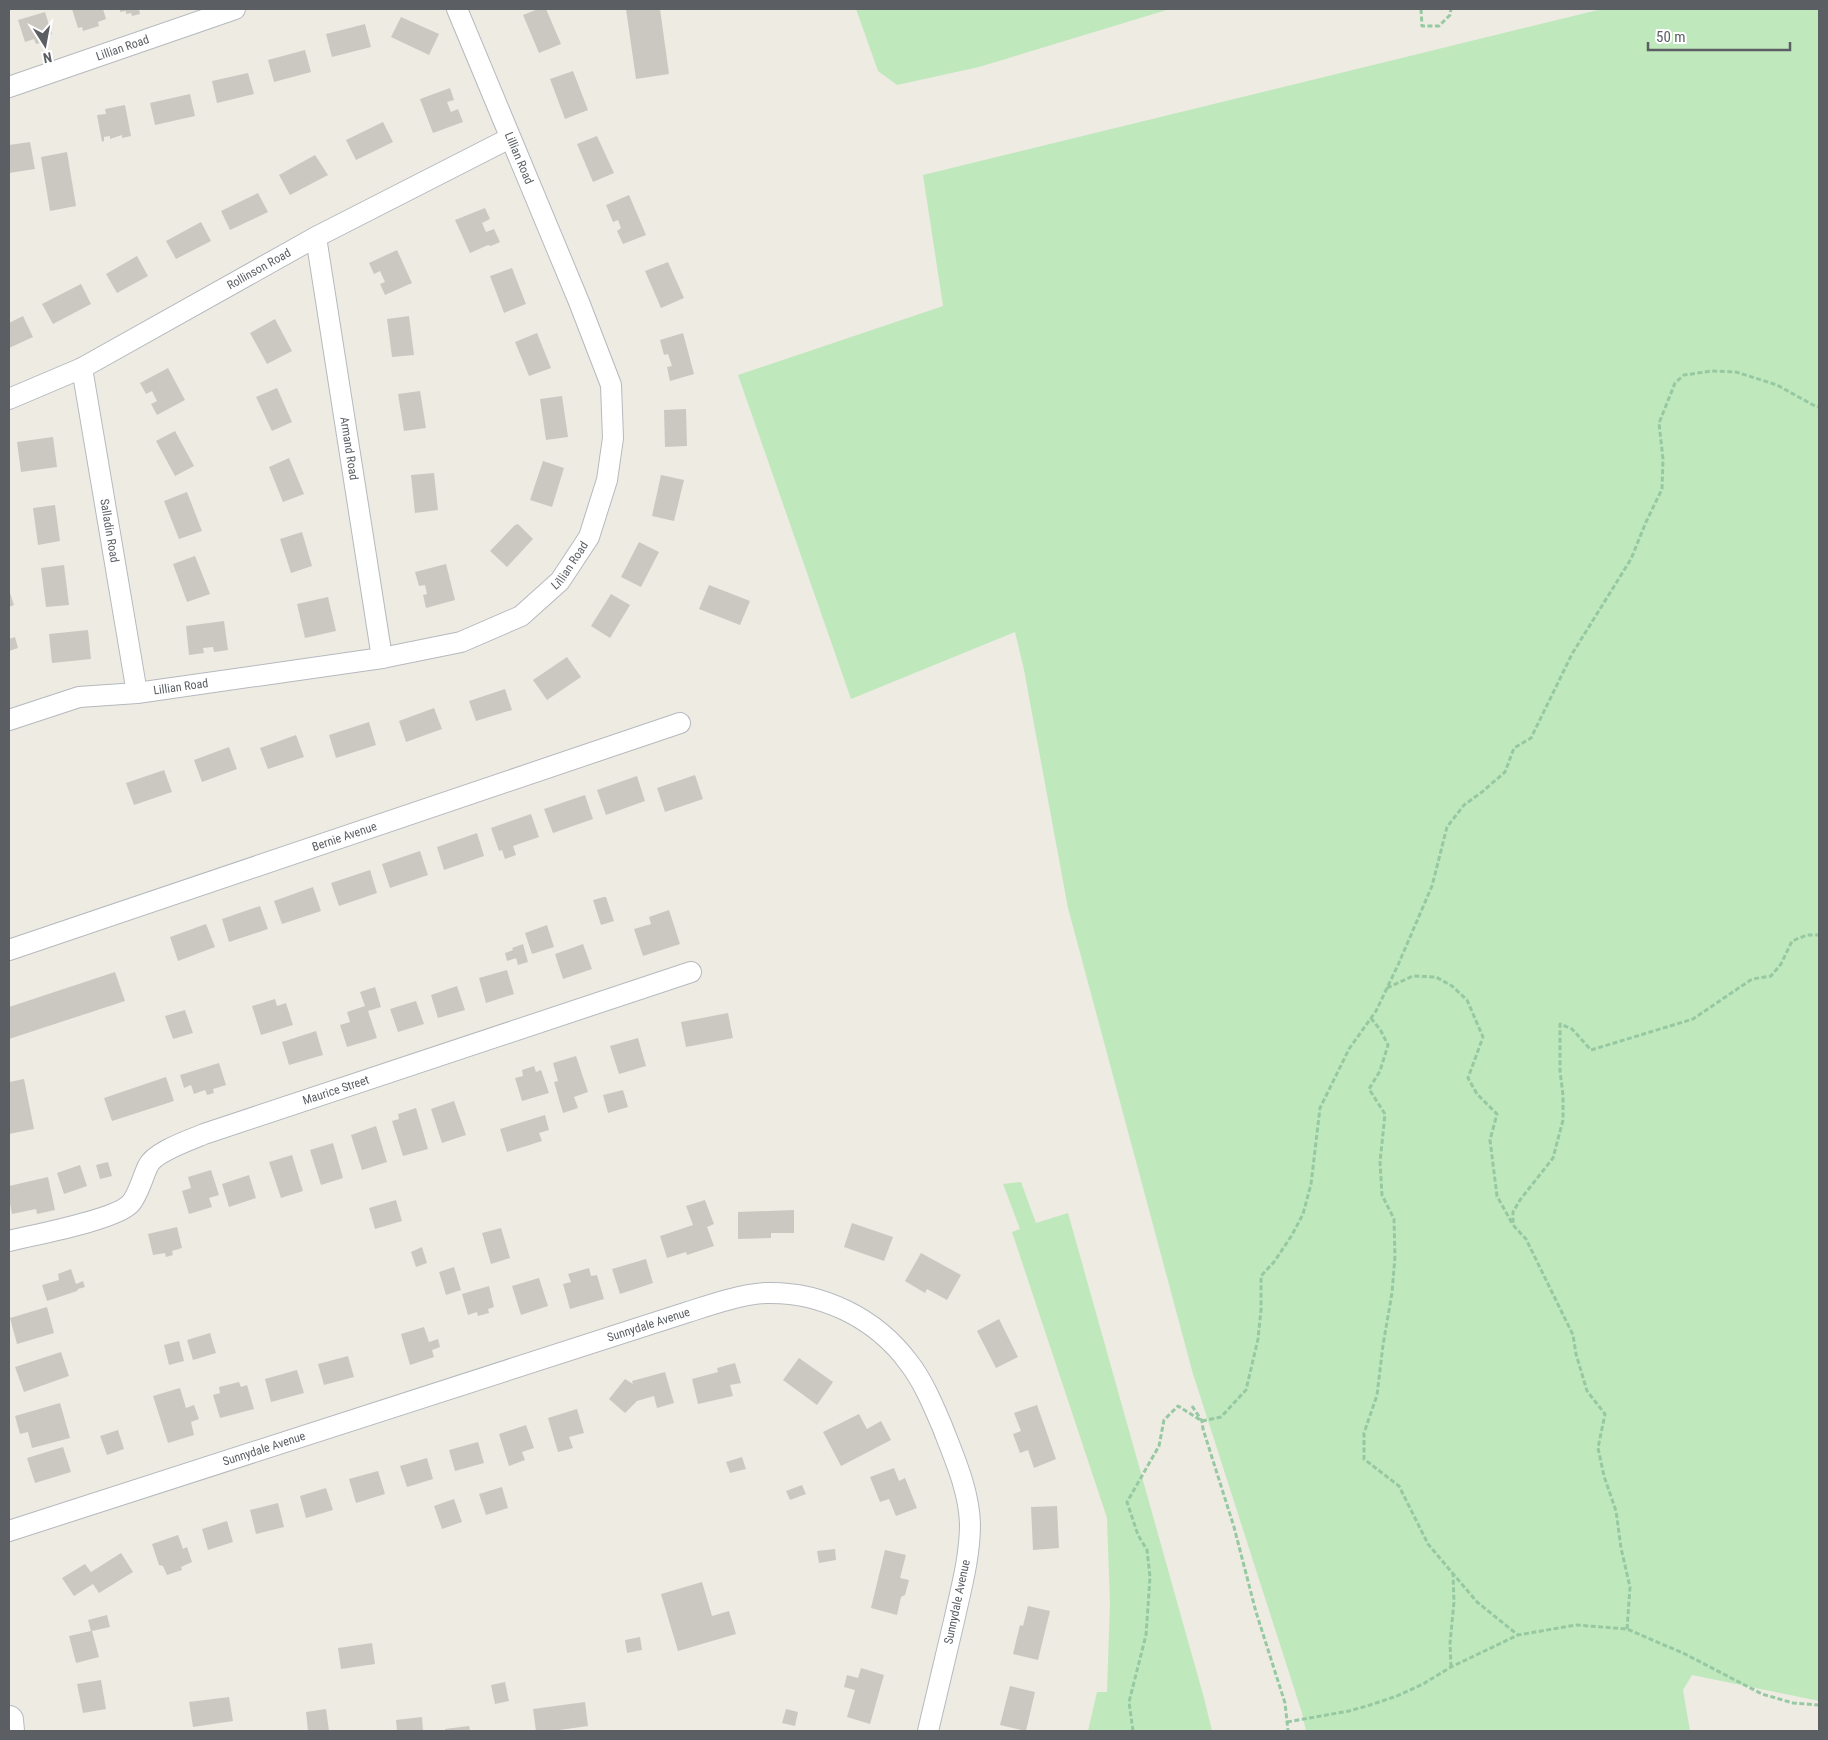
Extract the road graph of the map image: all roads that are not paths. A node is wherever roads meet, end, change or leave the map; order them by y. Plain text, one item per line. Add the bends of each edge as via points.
1 (235, 9) edge
2 (457, 9) edge
3 (9, 87) edge
4 (510, 138) junction
5 (316, 237) junction
6 (82, 368) junction
7 (9, 399) edge
8 (382, 658) junction
9 (137, 693) junction
10 (9, 720) edge
11 (680, 723) dead end
12 (9, 950) edge
13 (691, 972) dead end
14 (9, 1240) edge
15 (9, 1531) edge
16 (9, 1720) edge
17 (10, 1731) edge
18 (928, 1731) edge

1 - 3 street, Lillian Road
2 - 4 street, Lillian Road
4 - 5 street, Rollinson Road
4 - 8 street, Lillian Road via 580,302 611,385 614,438 607,480 589,537 560,580 521,616 461,642
5 - 6 street, Rollinson Road
5 - 8 street, Armand Road
6 - 7 street, Rollinson Road
6 - 9 street, Salladin Road
8 - 9 street, Lillian Road
9 - 10 street, Lillian Road via 79,697
11 - 12 street, Bernie Avenue
13 - 14 street, Maurice Street via 204,1134 171,1148 149,1163 131,1204 117,1213
15 - 18 street, Sunnydale Avenue via 696,1309 764,1293 794,1294 830,1302 860,1318 884,1336 909,1363 932,1402 964,1485 970,1523 967,1565
16 - 17 main road

